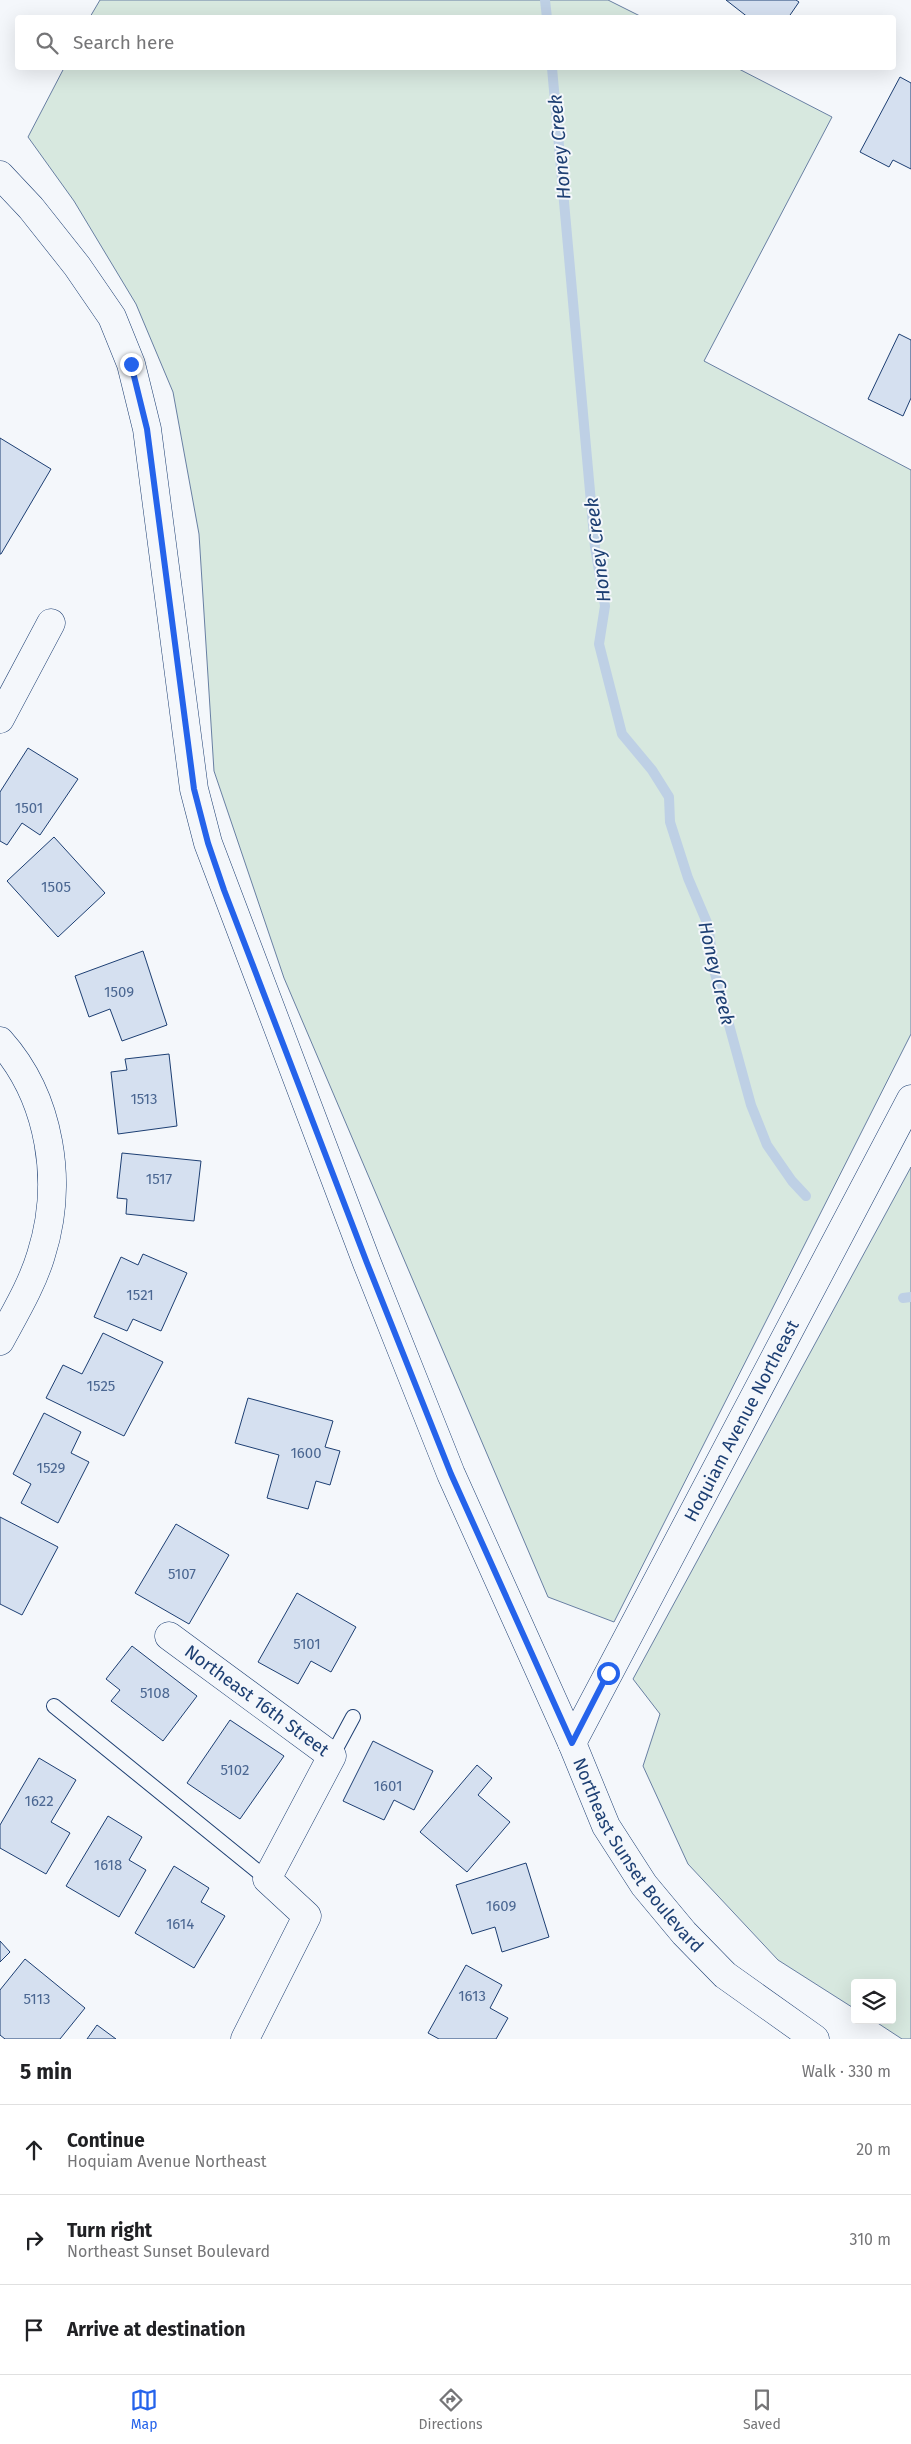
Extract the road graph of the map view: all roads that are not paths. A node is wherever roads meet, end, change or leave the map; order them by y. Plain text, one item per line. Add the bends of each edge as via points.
1 (0, 175) edge
2 (51, 622) dead end
3 (0, 719) edge
4 (0, 1041) edge
5 (911, 1099) edge
6 (0, 1341) edge
7 (169, 1636) dead end
8 (54, 1706) dead end
9 (353, 1717) dead end
10 (572, 1743) junction
11 (332, 1756) junction
12 (267, 1879) junction
13 (245, 2039) edge
14 (815, 2039) edge

1 - 10 main road, Northeast Sunset Boulevard via 66,251 112,317 131,364 147,429 194,789 208,843 363,1254 451,1474
2 - 3 main road
4 - 6 main road via 33,1088 53,1172 51,1217 41,1256
5 - 10 main road, Hoquiam Avenue Northeast
7 - 11 main road, Northeast 16th Street
8 - 12 lane
9 - 11 lane
10 - 14 main road, Northeast Sunset Boulevard via 606,1826 655,1899 726,1975
11 - 12 main road, Northeast 16th Street
12 - 13 main road via 307,1916

